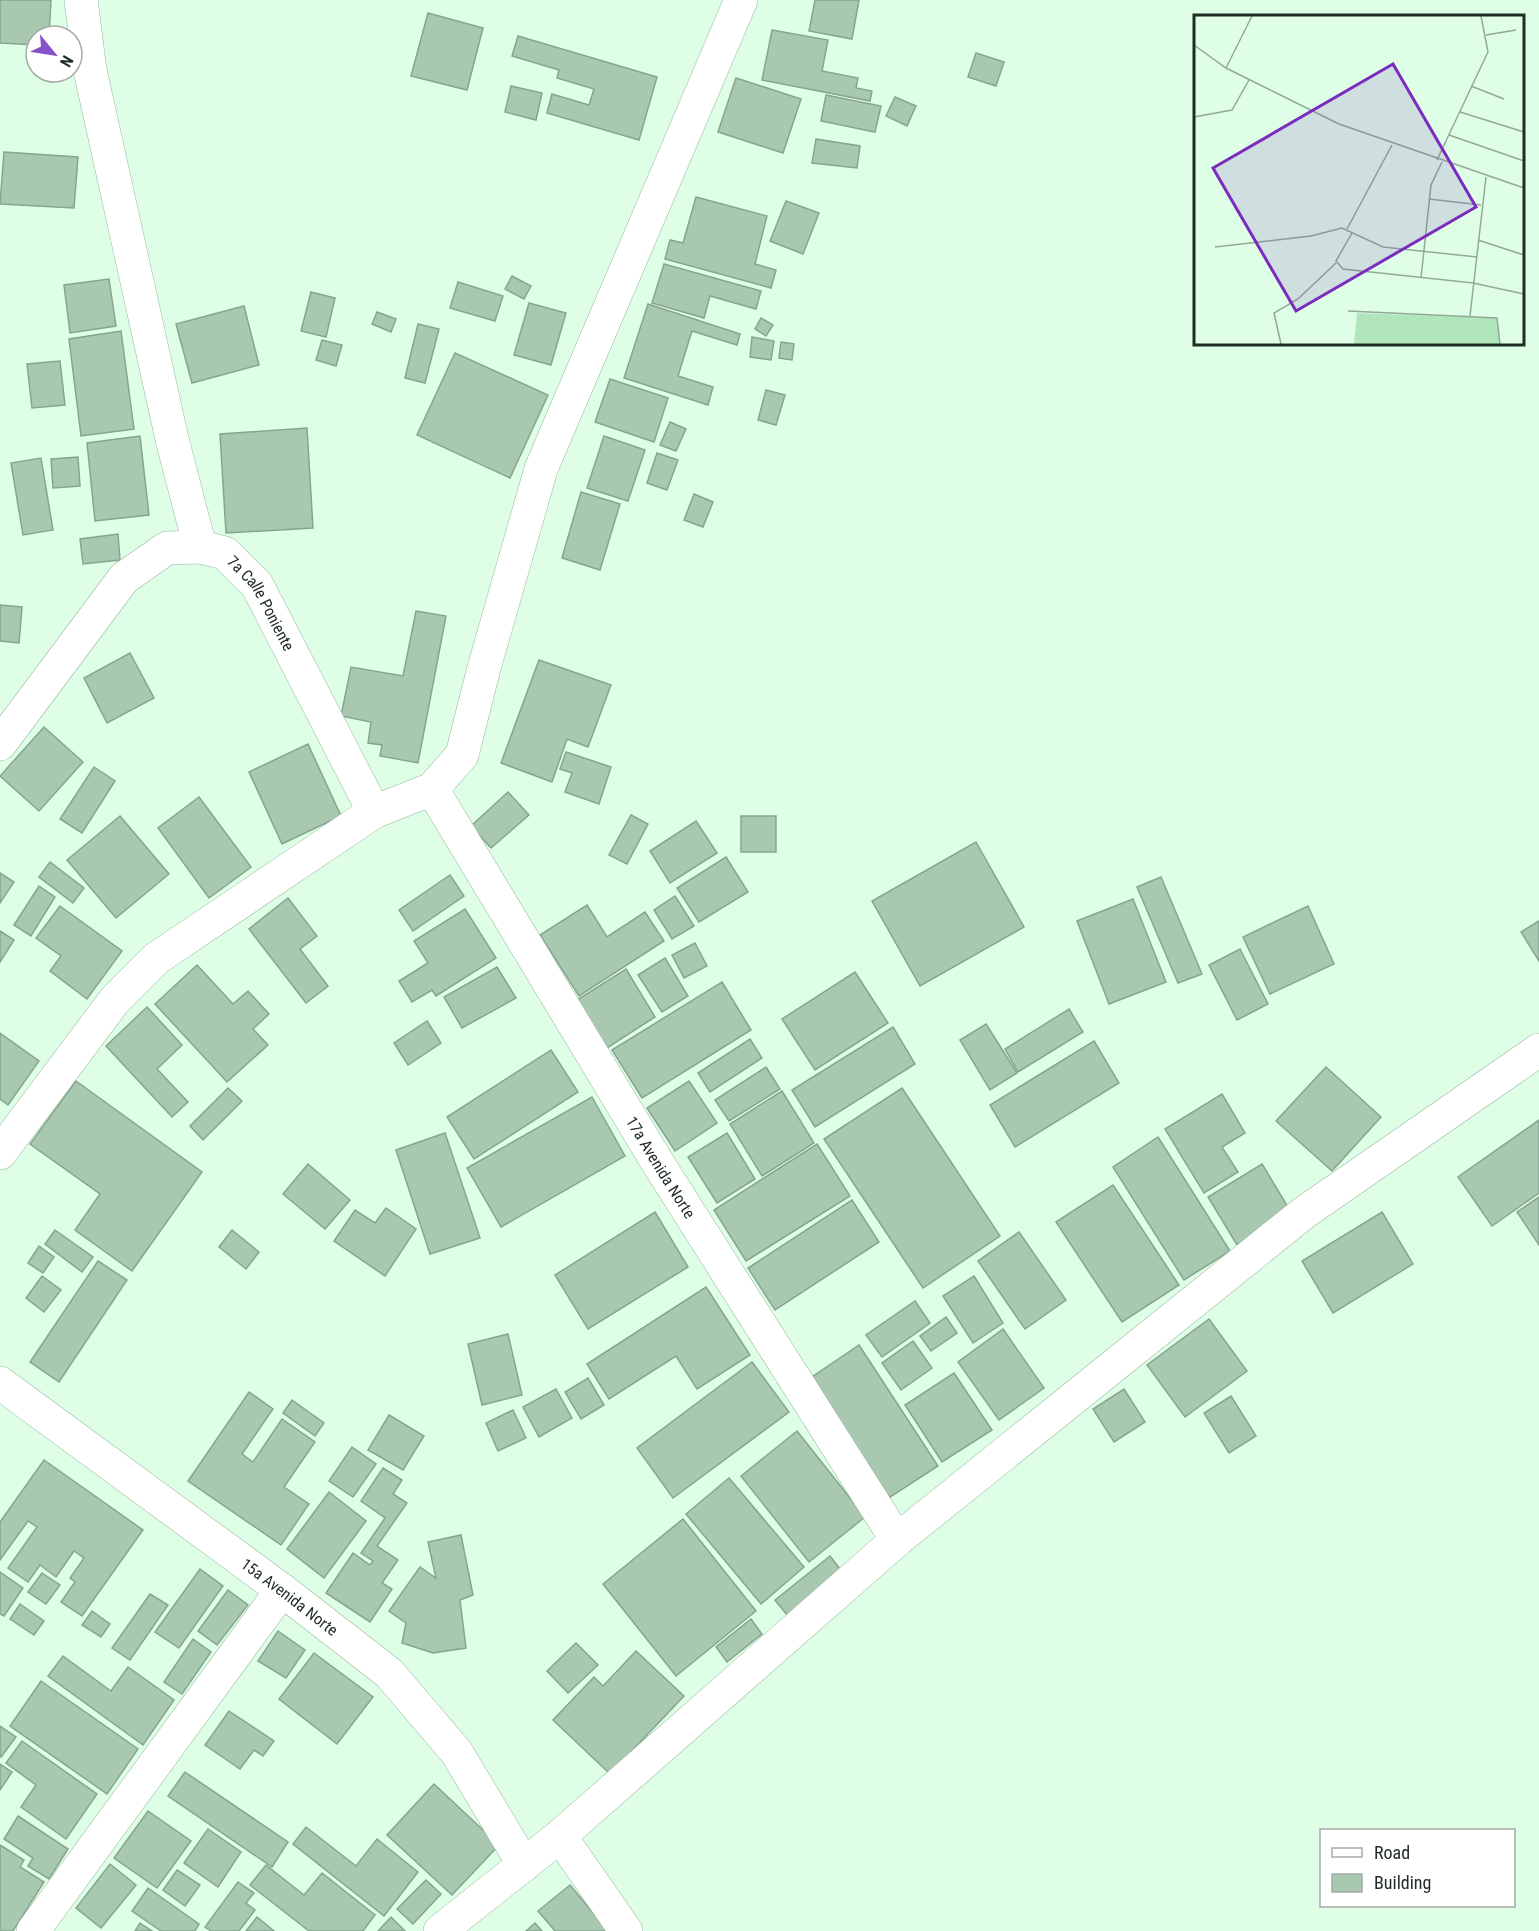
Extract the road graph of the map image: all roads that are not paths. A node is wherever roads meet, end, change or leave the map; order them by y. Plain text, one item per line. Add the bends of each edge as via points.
1 (81, 0) edge
2 (741, 0) edge
3 (200, 547) junction
4 (0, 744) edge
5 (432, 789) junction
6 (374, 812) junction
7 (1539, 1050) edge
8 (0, 1153) edge
9 (0, 1383) edge
10 (897, 1540) junction
11 (282, 1590) junction
12 (560, 1836) junction
13 (524, 1865) junction
14 (33, 1931) edge
15 (440, 1931) edge
16 (626, 1931) edge

1 - 3 street via 90,70 172,439
2 - 5 street via 541,469 462,755
3 - 4 street, 7a Calle Poniente via 167,548 124,578
3 - 6 street, 7a Calle Poniente via 225,553 256,585
5 - 6 street
5 - 10 street, 17a Avenida Norte via 659,1165
6 - 8 street via 157,958 114,1001
7 - 10 street via 1305,1212
9 - 11 street, 15a Avenida Norte
10 - 12 street
11 - 13 street, 15a Avenida Norte via 389,1673 420,1707 457,1753
11 - 14 street
12 - 13 street
12 - 16 street
13 - 15 street

